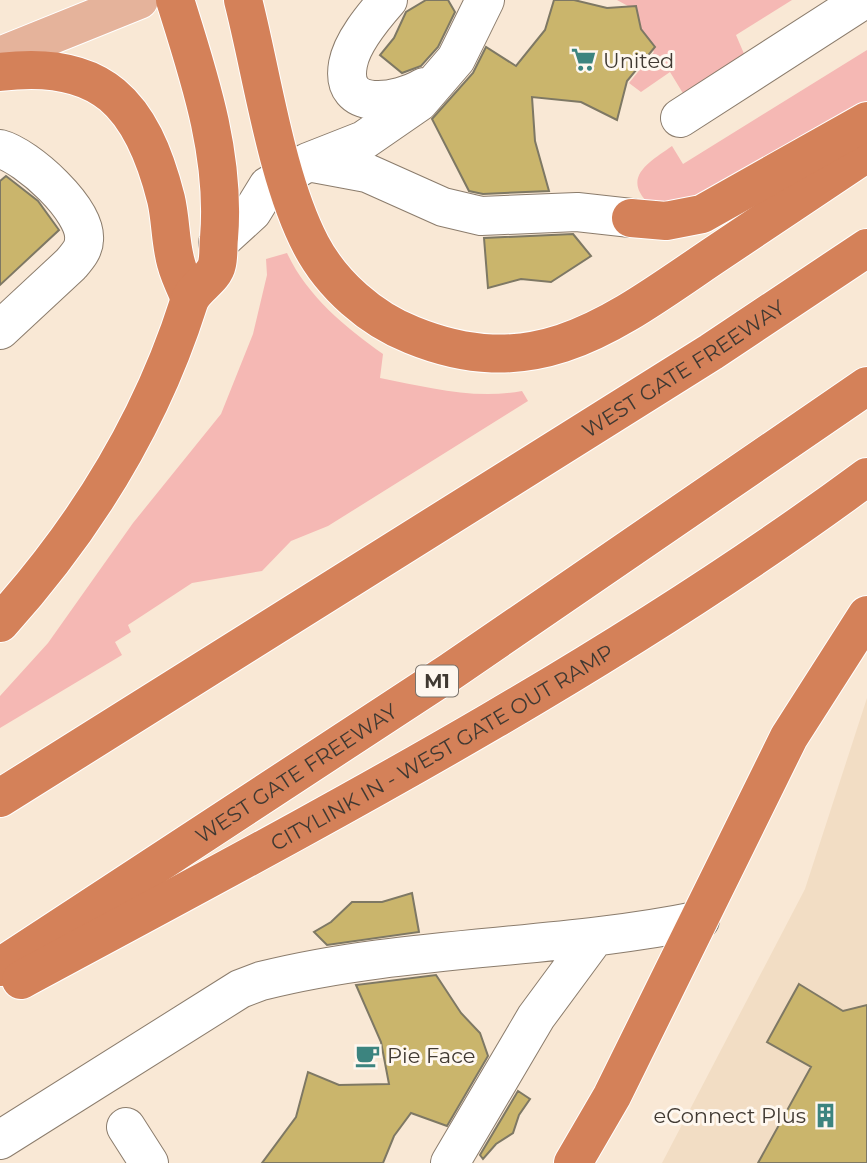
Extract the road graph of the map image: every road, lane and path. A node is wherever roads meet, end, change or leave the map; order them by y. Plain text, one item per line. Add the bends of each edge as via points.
1 (139, 0) edge
2 (175, 0) edge
3 (243, 0) edge
4 (388, 0) edge
5 (485, 0) edge
6 (862, 5) edge
7 (0, 56) edge
8 (0, 72) edge
9 (445, 73) junction
10 (680, 118) dead end
11 (867, 121) edge
12 (0, 149) edge
13 (867, 153) edge
14 (297, 168) junction
15 (631, 218) joint
16 (218, 243) junction
17 (867, 248) edge
18 (190, 298) junction
19 (0, 330) edge
20 (867, 386) edge
21 (867, 477) edge
22 (867, 615) edge
23 (0, 624) edge
24 (0, 798) edge
25 (700, 920) junction
26 (595, 937) junction
27 (0, 967) edge
28 (0, 991) edge
29 (126, 1127) dead end
30 (0, 1140) edge
31 (149, 1163) edge
32 (450, 1163) edge
33 (573, 1163) edge

1 - 7 main road
2 - 16 highway via 214,140 221,212
3 - 14 highway
4 - 9 lane via 351,54 348,77 354,91 368,100 397,98
5 - 9 lane via 470,35
6 - 10 lane
8 - 18 highway via 71,72 114,96 139,129 159,173 176,263
9 - 14 lane via 398,118 364,139
11 - 15 highway via 702,214 666,221
12 - 19 lane via 27,160 42,175 76,214 84,240 71,264
13 - 14 highway via 609,324 550,348 503,354 454,350 378,318 325,266 301,221
14 - 15 lane via 367,173 443,207 481,216 577,212
14 - 16 lane via 268,186 252,212
16 - 18 highway via 217,267
17 - 24 highway, WEST GATE FREEWAY via 711,352
18 - 23 highway via 177,344 130,443 75,532
20 - 27 highway, WEST GATE FREEWAY / M1 via 450,672
21 - 28 highway, CITYLINK IN - WEST GATE OUT RAMP via 623,643
22 - 25 highway via 789,737
25 - 26 lane
25 - 33 highway via 612,1096
26 - 30 lane via 353,965 261,981 228,996
26 - 32 lane via 536,1017
29 - 31 lane

